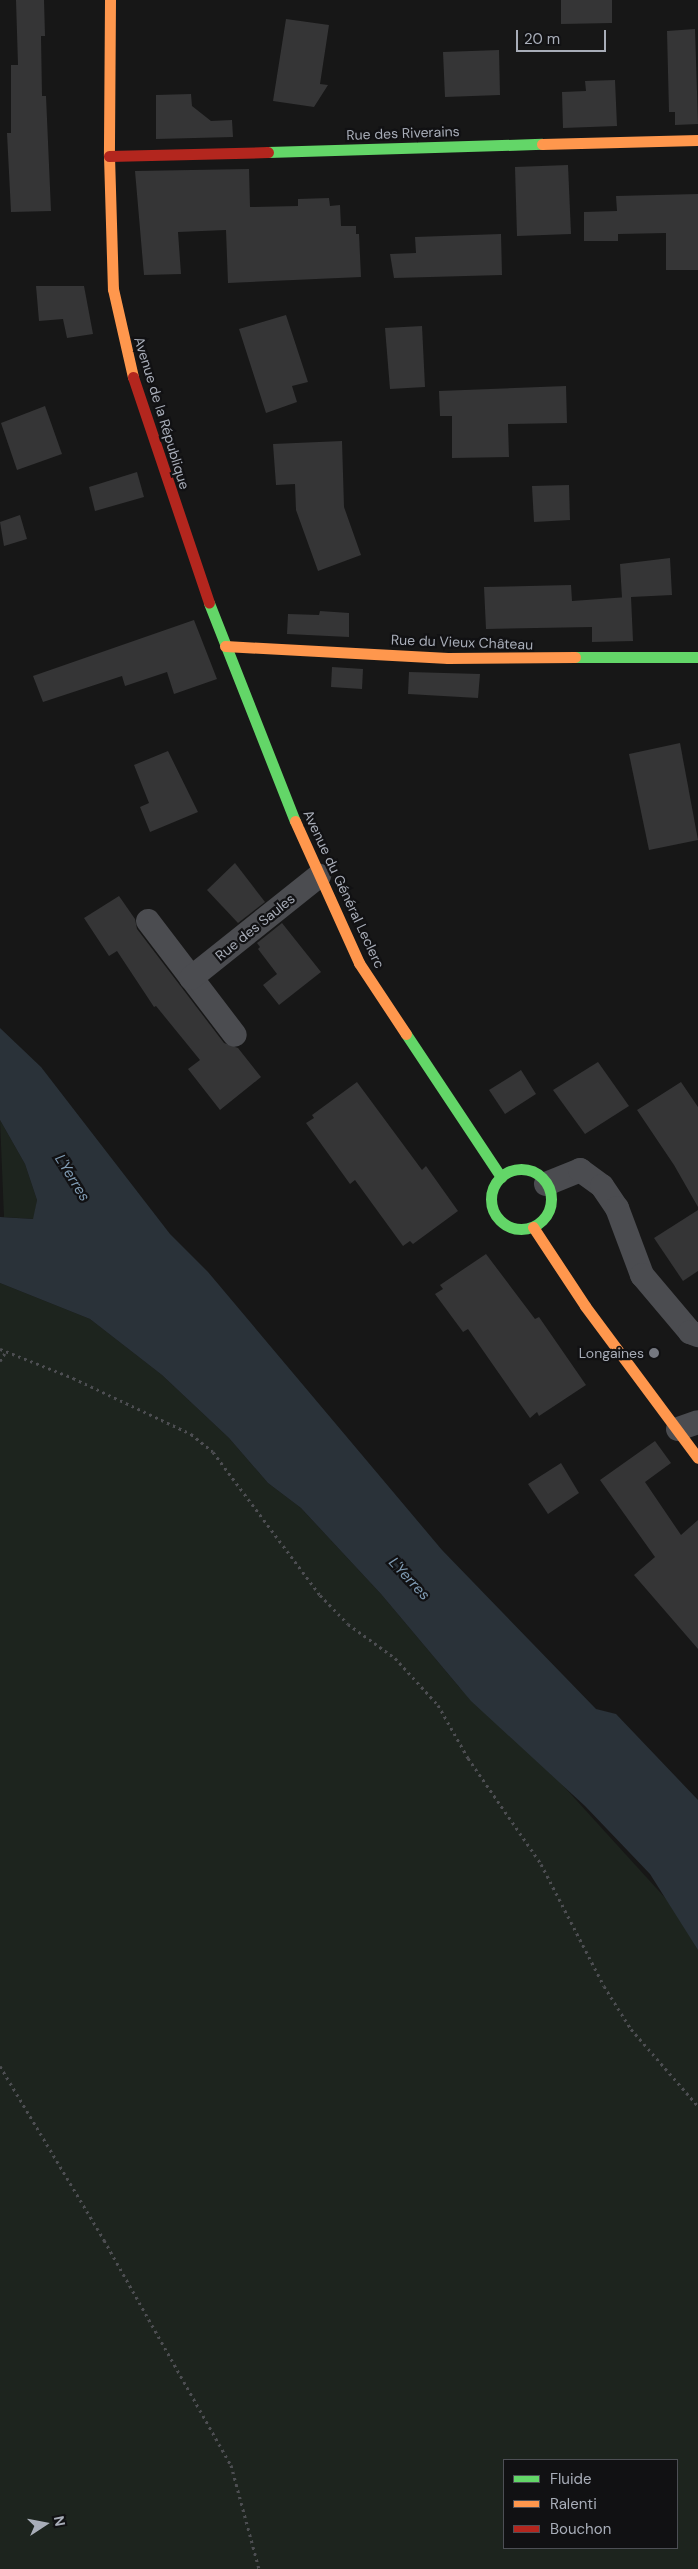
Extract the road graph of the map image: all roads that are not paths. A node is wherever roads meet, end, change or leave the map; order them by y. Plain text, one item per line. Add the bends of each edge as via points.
1 (110, 0) edge
2 (698, 140) edge
3 (109, 156) junction
4 (225, 646) junction
5 (698, 657) edge
6 (319, 876) junction
7 (148, 921) dead end
8 (191, 978) junction
9 (235, 1035) dead end
10 (501, 1177) junction
11 (546, 1184) junction
12 (533, 1227) junction
13 (698, 1336) edge
14 (688, 1425) edge
15 (698, 1458) edge

1 - 3 street, Avenue de la République
2 - 3 street, Rue des Riverains
3 - 4 street, Avenue de la République via 114,290 128,363 158,459
4 - 5 street, Rue du Vieux Château via 448,658
4 - 6 street, Avenue du Général Leclerc
6 - 8 street, Rue des Saules
6 - 10 street, Avenue du Général Leclerc via 359,963
7 - 8 street
8 - 9 street
10 - 11 street via 520,1170 530,1171
10 - 12 street via 491,1202 498,1219 514,1228
11 - 12 street via 551,1203 544,1217
11 - 13 street via 580,1170 602,1186 617,1208 642,1275 690,1332
12 - 14 street via 585,1306
14 - 15 street

